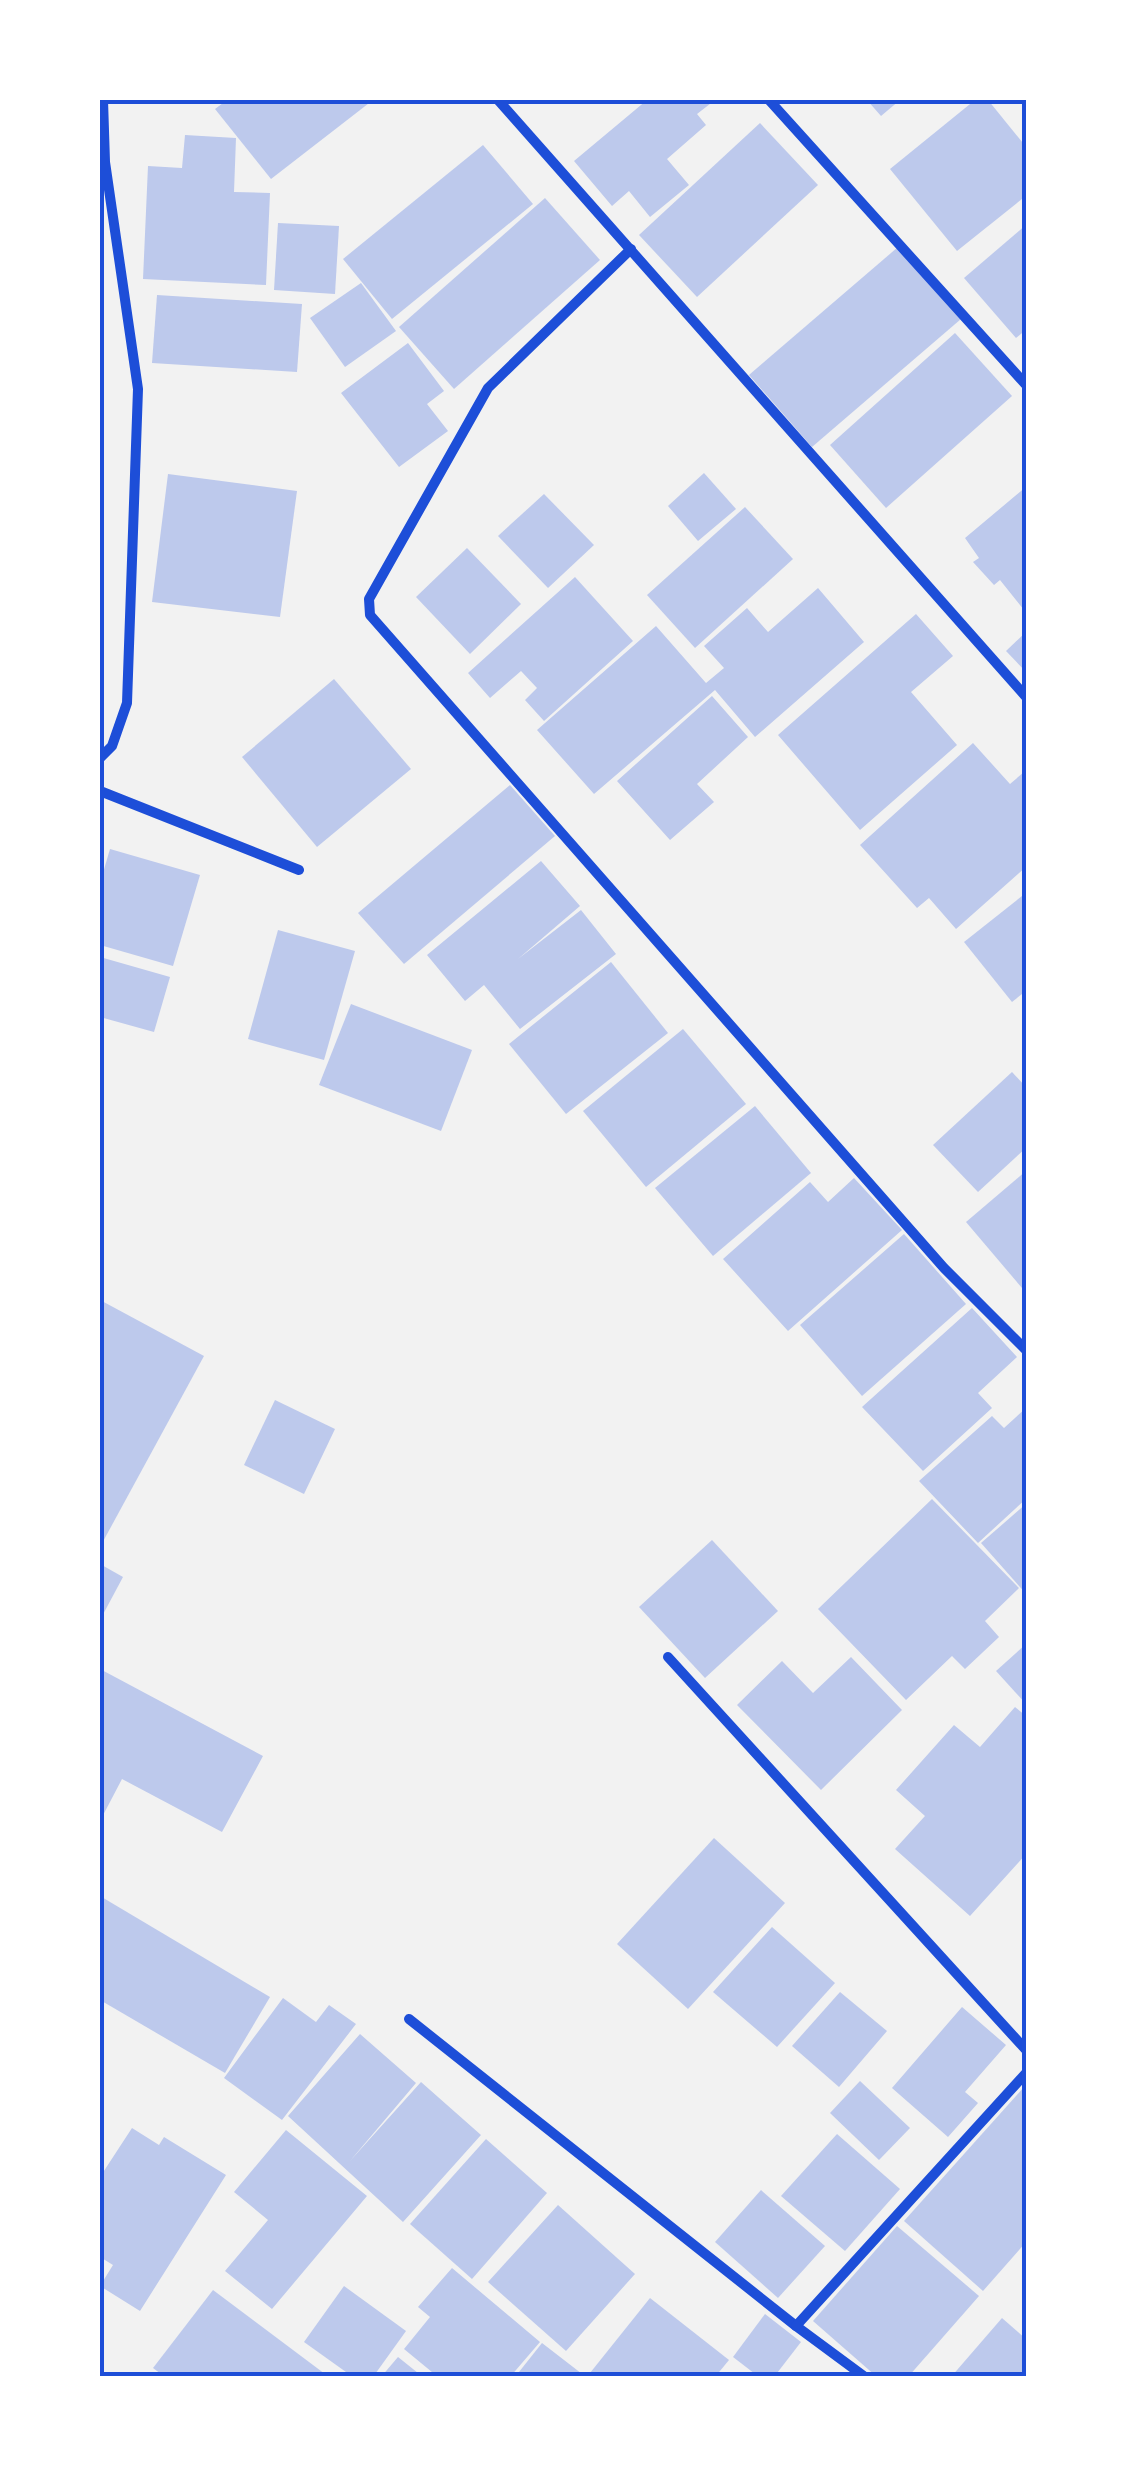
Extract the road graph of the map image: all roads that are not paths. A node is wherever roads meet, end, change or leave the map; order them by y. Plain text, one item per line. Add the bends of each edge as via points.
1 (103, 100) edge
2 (498, 100) edge
3 (769, 100) edge
4 (631, 249) junction
5 (1027, 386) edge
6 (1027, 698) edge
7 (100, 758) edge
8 (100, 791) edge
9 (299, 870) dead end
10 (1027, 1350) edge
11 (668, 1657) dead end
12 (409, 2019) dead end
13 (1027, 2051) edge
14 (1027, 2072) edge
15 (796, 2326) junction
16 (862, 2376) edge

1 - 7 street via 105,162 138,389 128,702 112,746
2 - 4 street
3 - 5 street
4 - 6 street
4 - 10 street via 488,388 369,599 370,615 944,1268
8 - 9 street
11 - 13 street
12 - 15 street
14 - 15 street
15 - 16 street

